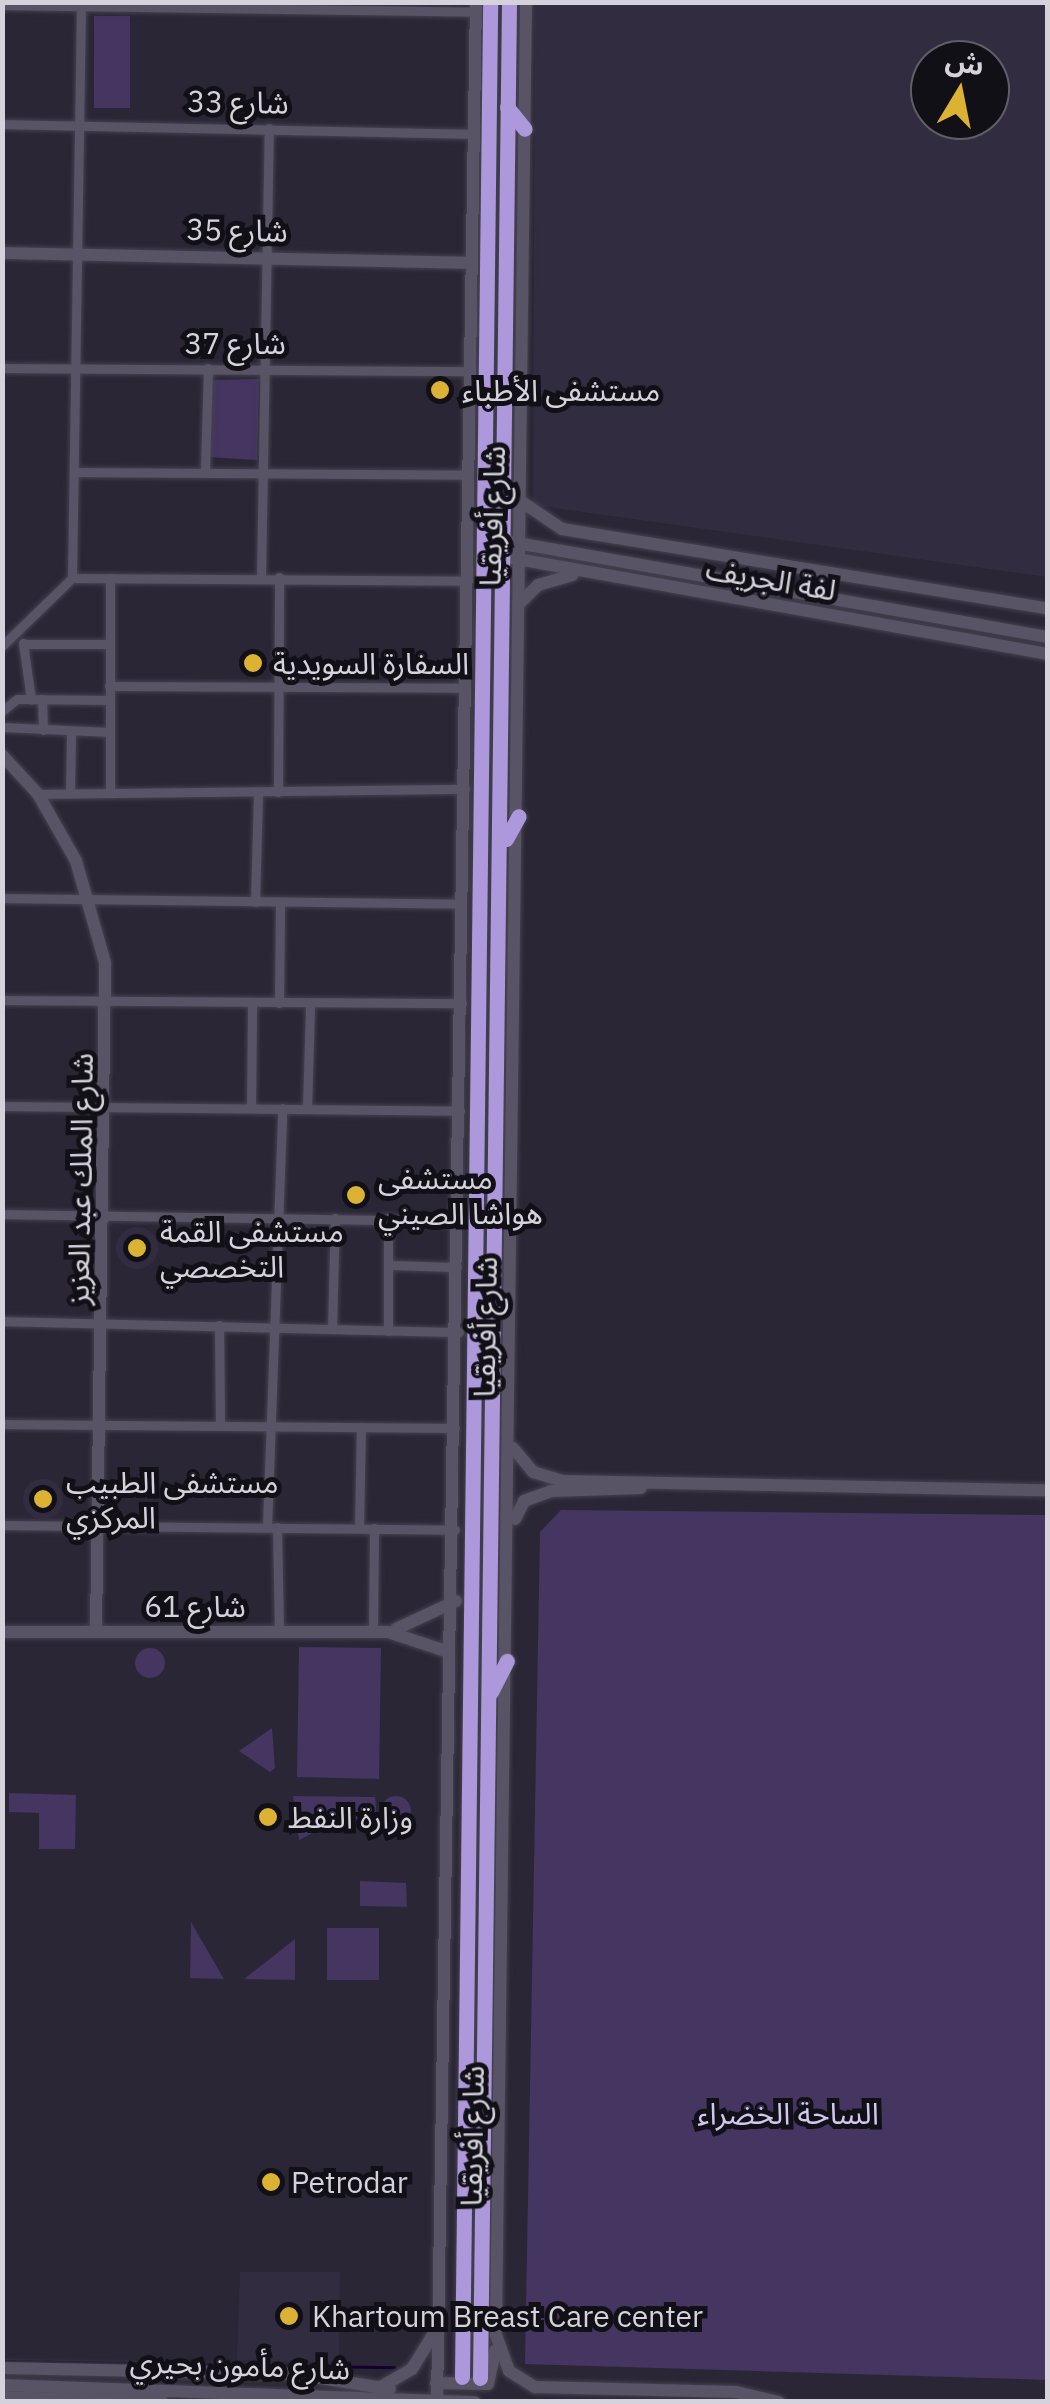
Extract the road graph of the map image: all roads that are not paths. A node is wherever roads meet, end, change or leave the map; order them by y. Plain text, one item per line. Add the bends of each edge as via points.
1 (490, 2) edge
2 (510, 2) edge
3 (526, 2) edge
4 (6, 4) edge
5 (126, 5) edge
6 (81, 6) junction
7 (476, 7) edge
8 (474, 32) junction
9 (489, 60) junction
10 (507, 107) junction
11 (2, 124) edge
12 (80, 124) junction
13 (269, 128) junction
14 (524, 129) junction
15 (472, 134) junction
16 (79, 252) junction
17 (2, 253) edge
18 (267, 254) junction
19 (470, 263) junction
20 (265, 367) junction
21 (2, 368) edge
22 (208, 368) junction
23 (73, 369) junction
24 (469, 371) junction
25 (206, 470) junction
26 (262, 470) junction
27 (74, 472) junction
28 (467, 475) junction
29 (521, 501) junction
30 (484, 537) junction
31 (510, 540) junction
32 (485, 556) junction
33 (510, 558) junction
34 (587, 574) junction
35 (261, 577) junction
36 (279, 577) junction
37 (72, 578) junction
38 (110, 578) junction
39 (467, 581) junction
40 (1048, 610) edge
41 (517, 612) junction
42 (14, 635) junction
43 (1048, 637) edge
44 (23, 644) junction
45 (110, 644) junction
46 (2, 646) edge
47 (1048, 654) edge
48 (110, 686) junction
49 (280, 687) junction
50 (465, 688) junction
51 (36, 699) junction
52 (110, 700) junction
53 (2, 711) edge
54 (2, 727) edge
55 (43, 730) junction
56 (71, 732) junction
57 (110, 732) junction
58 (2, 755) edge
59 (466, 789) junction
60 (70, 792) junction
61 (110, 792) junction
62 (258, 792) junction
63 (278, 792) junction
64 (38, 794) junction
65 (520, 816) junction
66 (466, 818) junction
67 (483, 836) junction
68 (506, 839) junction
69 (2, 898) edge
70 (90, 900) junction
71 (255, 902) junction
72 (280, 902) junction
73 (462, 904) junction
74 (2, 1000) edge
75 (462, 1002) junction
76 (108, 1003) junction
77 (252, 1004) junction
78 (279, 1004) junction
79 (310, 1005) junction
80 (500, 1050) junction
81 (480, 1052) junction
82 (2, 1106) edge
83 (108, 1107) junction
84 (252, 1108) junction
85 (282, 1108) junction
86 (307, 1108) junction
87 (463, 1111) junction
88 (2, 1214) edge
89 (103, 1215) junction
90 (276, 1217) junction
91 (335, 1218) junction
92 (388, 1218) junction
93 (460, 1220) junction
94 (496, 1233) junction
95 (513, 1243) junction
96 (388, 1265) junction
97 (460, 1267) junction
98 (2, 1321) edge
99 (101, 1323) junction
100 (219, 1326) junction
101 (274, 1327) junction
102 (332, 1329) junction
103 (388, 1331) junction
104 (459, 1332) junction
105 (2, 1424) edge
106 (99, 1424) junction
107 (220, 1426) junction
108 (270, 1426) junction
109 (361, 1427) junction
110 (458, 1428) junction
111 (512, 1447) junction
112 (653, 1485) junction
113 (1048, 1490) edge
114 (2, 1525) edge
115 (97, 1526) junction
116 (272, 1527) junction
117 (360, 1527) junction
118 (374, 1528) junction
119 (457, 1530) junction
120 (510, 1534) junction
121 (456, 1601) junction
122 (279, 1630) junction
123 (373, 1631) junction
124 (2, 1632) edge
125 (96, 1632) junction
126 (388, 1632) junction
127 (449, 1652) junction
128 (507, 1660) junction
129 (490, 1696) junction
130 (478, 1990) junction
131 (436, 2326) junction
132 (496, 2336) junction
133 (2, 2368) edge
134 (471, 2378) dead end
135 (436, 2382) junction
136 (2, 2384) edge
137 (376, 2390) junction
138 (277, 2396) edge
139 (2, 2397) edge
140 (100, 2400) edge
141 (437, 2400) edge
142 (163, 2402) edge
143 (475, 2402) edge
144 (779, 2402) edge

1 - 9 highway, شارع أفريقيا
2 - 10 highway, شارع أفريقيا
3 - 14 street, شارع أفريقيا
4 - 6 street
5 - 6 street
5 - 7 street
6 - 12 street
7 - 8 street, شارع أفريقيا
8 - 9 highway
8 - 15 street, شارع أفريقيا
9 - 30 highway, شارع أفريقيا
10 - 14 highway
10 - 31 highway, شارع أفريقيا
11 - 12 street, شارع 33
12 - 13 street, شارع 33
12 - 16 street
13 - 15 street, شارع 33
13 - 18 street
14 - 29 street, شارع أفريقيا
15 - 19 street, شارع أفريقيا
16 - 17 street, شارع 35
16 - 18 street, شارع 35
16 - 23 street
18 - 19 street, شارع 35
18 - 20 street
19 - 24 street, شارع أفريقيا
20 - 22 street, شارع 37
20 - 24 street, شارع 37
20 - 26 street
21 - 23 street, شارع 37
22 - 23 street, شارع 37
22 - 25 street
23 - 27 street
24 - 28 street, شارع أفريقيا
25 - 26 street
25 - 27 street
26 - 28 street
26 - 35 street
27 - 37 street
28 - 39 street, شارع أفريقيا
29 - 31 street, شارع أفريقيا
29 - 40 street via 531,516 562,529
30 - 31 street
30 - 32 highway, شارع أفريقيا
31 - 33 highway, شارع أفريقيا
31 - 43 street
32 - 33 street, لفة الجريف
32 - 67 highway, شارع أفريقيا
33 - 34 street, لفة الجريف
33 - 41 street, شارع أفريقيا
33 - 68 highway, شارع أفريقيا
34 - 41 street via 538,585
34 - 47 street, لفة الجريف
35 - 36 street
35 - 38 street
36 - 39 street
36 - 49 street
37 - 38 street
37 - 42 street
38 - 45 street
39 - 50 street, شارع أفريقيا
41 - 65 street, شارع أفريقيا
42 - 44 street
42 - 46 street
44 - 45 street
44 - 51 street
45 - 48 street
48 - 49 street
48 - 52 street
49 - 50 street
49 - 63 street
50 - 59 street, شارع أفريقيا
51 - 52 street
51 - 53 street
51 - 55 street
52 - 57 street
54 - 55 street
55 - 56 street
56 - 57 street
56 - 60 street
57 - 61 street
58 - 64 street, شارع الملك عبد العزيز
59 - 63 street
59 - 66 street, شارع أفريقيا
60 - 61 street
60 - 64 street
61 - 62 street
62 - 63 street
62 - 71 street
64 - 70 street, شارع الملك عبد العزيز
65 - 68 highway
65 - 95 street, شارع أفريقيا
66 - 67 highway
66 - 73 street, شارع أفريقيا
67 - 81 highway, شارع أفريقيا
68 - 80 highway, شارع أفريقيا
69 - 70 street
70 - 71 street
70 - 76 street, شارع الملك عبد العزيز
71 - 72 street
72 - 73 street
72 - 78 street
73 - 75 street, شارع أفريقيا
74 - 76 street
75 - 79 street
75 - 87 street, شارع أفريقيا
76 - 77 street
76 - 83 street, شارع الملك عبد العزيز
77 - 78 street
77 - 84 street
78 - 79 street
79 - 86 street
80 - 81 highway
80 - 94 highway, شارع أفريقيا
81 - 130 highway, شارع أفريقيا
82 - 83 street
83 - 84 street
83 - 89 street, شارع الملك عبد العزيز
84 - 85 street
85 - 86 street
85 - 90 street
86 - 87 street
87 - 93 street, شارع أفريقيا
88 - 89 street
89 - 90 street
89 - 99 street, شارع الملك عبد العزيز
90 - 91 street
90 - 101 street
91 - 92 street
91 - 102 street
92 - 93 street
92 - 96 street
93 - 97 street, شارع أفريقيا
94 - 95 highway
94 - 129 highway, شارع أفريقيا
95 - 111 street, شارع أفريقيا
96 - 97 street
96 - 103 street
97 - 104 street, شارع أفريقيا
98 - 99 street
99 - 100 street
99 - 106 street, شارع الملك عبد العزيز
100 - 101 street
100 - 107 street
101 - 102 street
101 - 108 street
102 - 103 street
103 - 104 street
104 - 110 street, شارع أفريقيا
105 - 106 street
106 - 107 street
106 - 115 street, شارع الملك عبد العزيز
107 - 108 street
108 - 109 street
108 - 116 street
109 - 110 street
109 - 117 street
110 - 119 street, شارع أفريقيا
111 - 112 street via 550,1479
111 - 120 street, شارع أفريقيا
112 - 113 street
112 - 120 street via 537,1495 517,1512
114 - 115 street
115 - 116 street
115 - 125 street, شارع الملك عبد العزيز
116 - 117 street
116 - 122 street
117 - 118 street
118 - 119 street
118 - 123 street
119 - 121 street, شارع أفريقيا
120 - 128 street, شارع أفريقيا
121 - 126 street
121 - 127 street, شارع أفريقيا
122 - 123 street, شارع 61
122 - 125 street, شارع 61
123 - 126 street, شارع 61
124 - 125 street, شارع 61
126 - 127 street
127 - 131 street, شارع أفريقيا
128 - 129 highway
128 - 132 street, شارع أفريقيا
129 - 130 highway, شارع أفريقيا
130 - 134 highway
131 - 135 street, شارع أفريقيا
131 - 137 street via 412,2368
132 - 135 street via 488,2384
132 - 144 street, شارع أفريقيا via 509,2372 535,2387 736,2392
133 - 137 street via 294,2374
135 - 141 street
136 - 138 street, شارع مأمون بحيري
137 - 138 street, شارع مأمون بحيري
137 - 141 street, شارع مأمون بحيري
139 - 140 street, شارع مأمون بحيري
140 - 142 street, شارع مأمون بحيري
141 - 143 street, شارع مأمون بحيري

